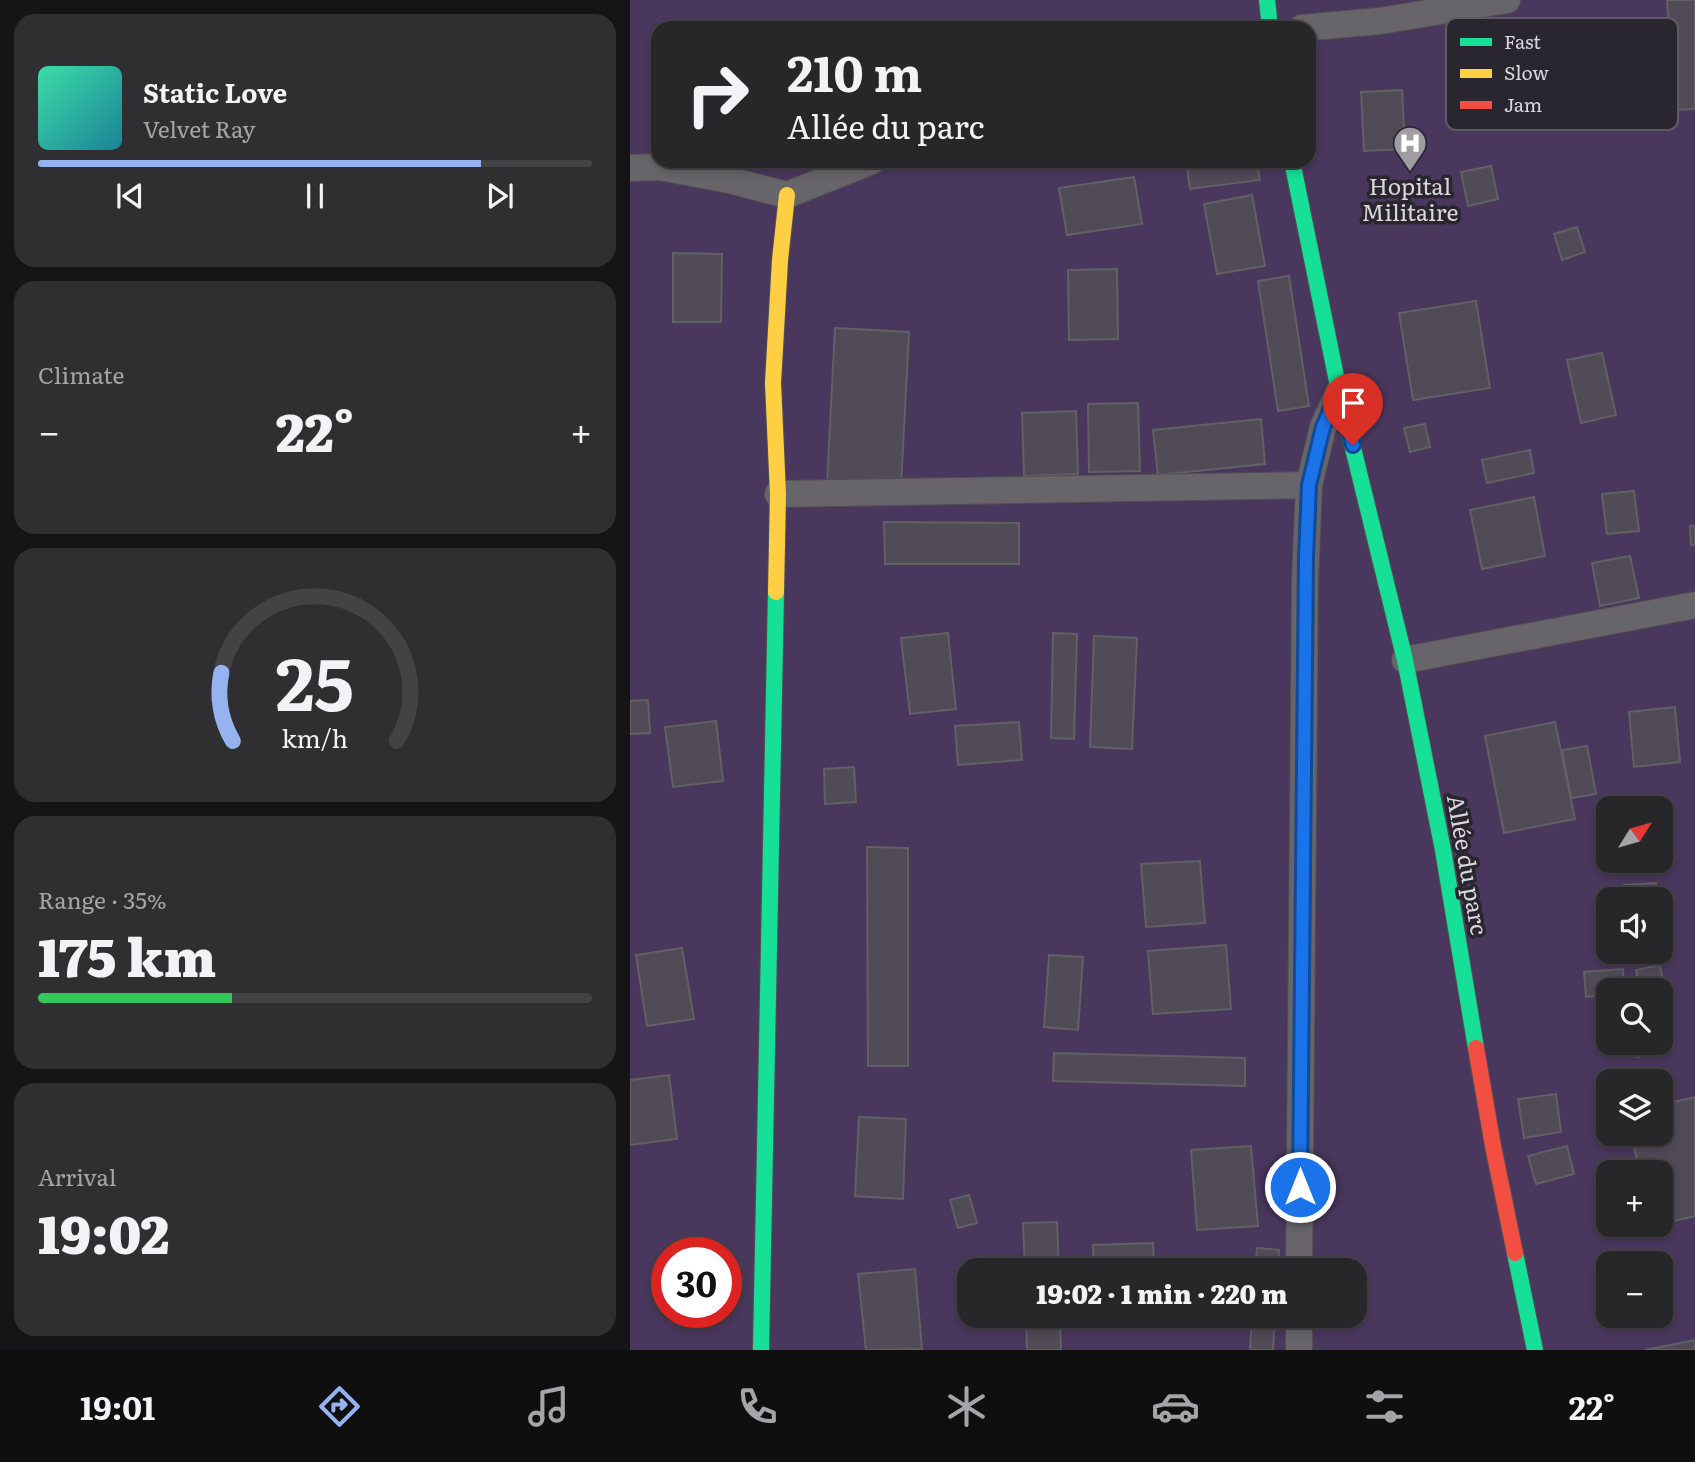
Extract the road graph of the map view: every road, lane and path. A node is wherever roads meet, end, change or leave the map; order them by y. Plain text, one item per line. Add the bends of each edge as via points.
1 (1267, 0) edge
2 (1507, 0) edge
3 (1269, 21) edge
4 (1316, 27) edge
5 (651, 167) edge
6 (630, 168) edge
7 (665, 168) edge
8 (854, 168) edge
9 (1294, 168) edge
10 (787, 195) junction
11 (1339, 391) junction
12 (1309, 485) junction
13 (778, 494) junction
14 (1695, 605) edge
15 (1405, 660) junction
16 (1299, 1258) edge
17 (1299, 1328) edge
18 (761, 1350) edge
19 (1299, 1350) edge
20 (1535, 1350) edge

1 - 3 street
2 - 4 street
5 - 6 street
7 - 10 street
8 - 10 street
9 - 11 street, Allée du parc
10 - 13 street via 773,383
11 - 12 street via 1323,427
11 - 15 street, Allée du parc
12 - 13 street
12 - 16 street
13 - 18 street
14 - 15 street
15 - 20 street, Allée du parc via 1443,849 1493,1146
17 - 19 street

